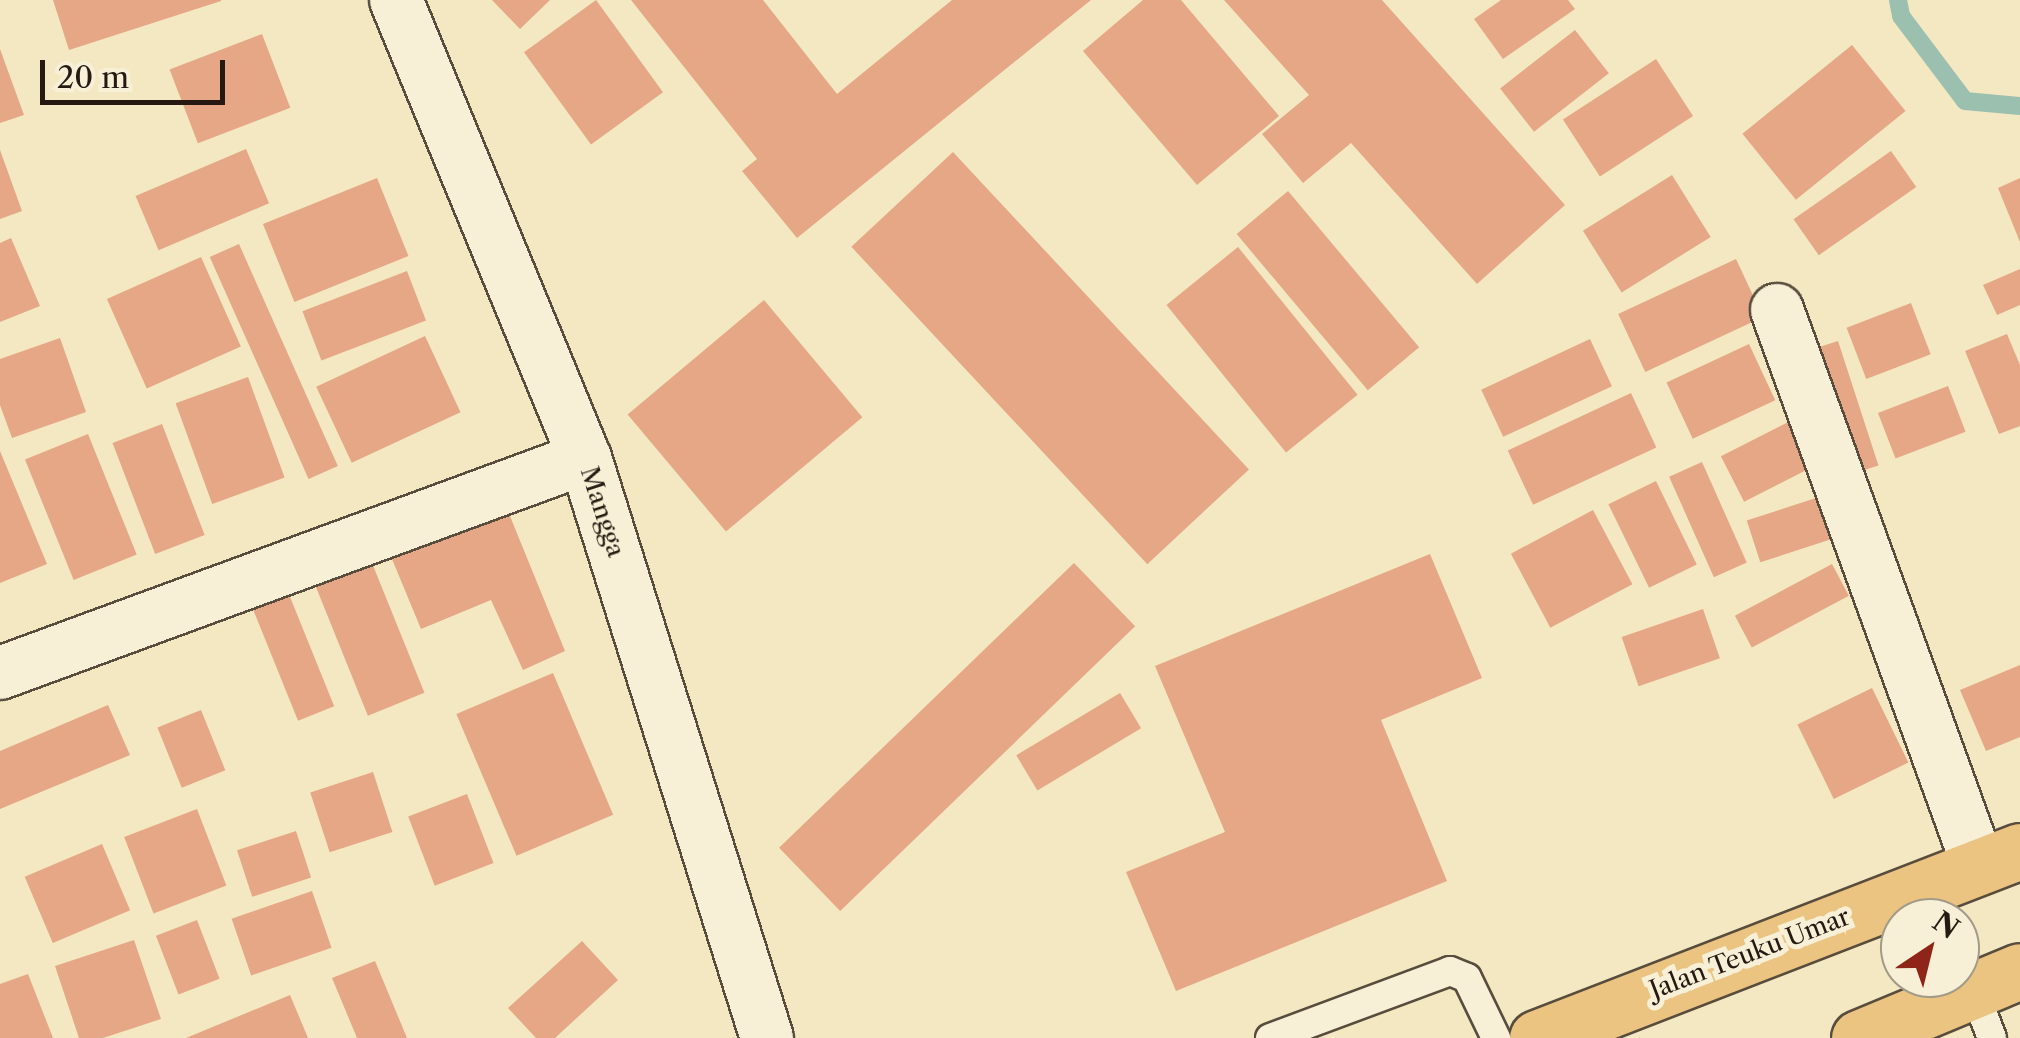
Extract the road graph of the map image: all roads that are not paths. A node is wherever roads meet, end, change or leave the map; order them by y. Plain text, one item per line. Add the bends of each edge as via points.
1 (396, 0) edge
2 (1777, 310) dead end
3 (585, 458) junction
4 (0, 673) edge
5 (2000, 859) edge
6 (2003, 996) edge
7 (767, 1038) edge
8 (1270, 1038) edge
9 (1496, 1038) edge
10 (1537, 1038) edge
11 (1859, 1038) edge

1 - 3 street, Mangga
2 - 5 street
3 - 4 street
3 - 7 street, Mangga
5 - 10 highway, Jalan Teuku Umar
6 - 11 highway
8 - 9 lane via 1450,970 1467,978

